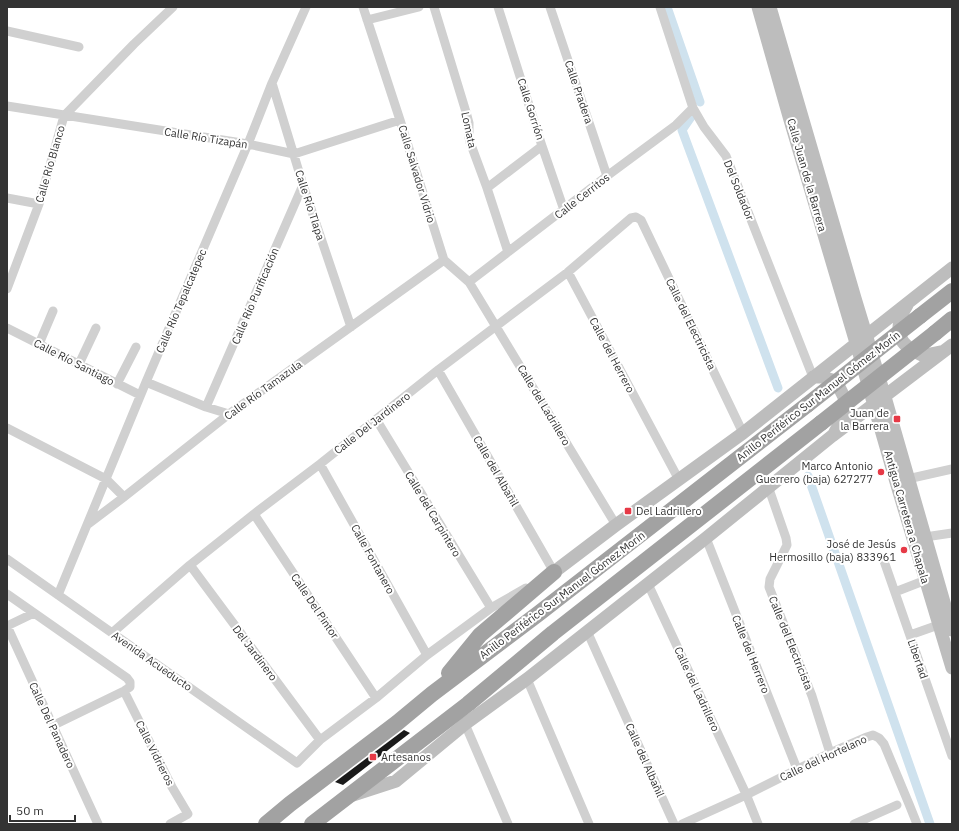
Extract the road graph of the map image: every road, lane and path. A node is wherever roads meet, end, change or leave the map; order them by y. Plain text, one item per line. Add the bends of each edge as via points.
1 (173, 7) edge
2 (306, 7) edge
3 (363, 7) edge
4 (419, 7) edge
5 (434, 7) edge
6 (498, 7) edge
7 (550, 7) edge
8 (660, 7) edge
9 (758, 7) edge
10 (770, 7) edge
11 (367, 20) junction
12 (7, 31) edge
13 (79, 47) dead end
14 (778, 53) junction
15 (272, 83) junction
16 (7, 106) edge
17 (693, 108) junction
18 (64, 116) junction
19 (400, 120) junction
20 (248, 144) junction
21 (542, 146) junction
22 (294, 154) junction
23 (607, 176) junction
24 (303, 185) junction
25 (487, 188) junction
26 (7, 198) edge
27 (39, 204) junction
28 (564, 210) junction
29 (636, 217) joint
30 (508, 252) junction
31 (444, 260) junction
32 (952, 268) edge
33 (568, 272) junction
34 (469, 282) junction
35 (7, 289) edge
36 (952, 291) edge
37 (908, 303) junction
38 (54, 310) dead end
39 (952, 319) edge
40 (496, 326) junction
41 (351, 327) junction
42 (7, 328) edge
43 (96, 328) dead end
44 (861, 339) junction
45 (39, 344) junction
46 (136, 347) dead end
47 (948, 348) edge
48 (79, 364) junction
49 (438, 370) junction
50 (813, 377) junction
51 (146, 382) junction
52 (117, 384) junction
53 (140, 395) junction
54 (885, 397) junction
55 (874, 405) junction
56 (206, 407) junction
57 (229, 414) junction
58 (376, 419) junction
59 (7, 428) edge
60 (743, 433) junction
61 (832, 436) junction
62 (320, 464) junction
63 (952, 469) edge
64 (106, 479) junction
65 (679, 480) junction
66 (902, 480) junction
67 (769, 489) junction
68 (124, 497) junction
69 (254, 514) junction
70 (616, 524) junction
71 (86, 525) junction
72 (952, 533) edge
73 (925, 537) junction
74 (706, 538) junction
75 (7, 559) edge
76 (884, 561) dead end
77 (190, 565) junction
78 (554, 572) junction
79 (926, 580) junction
80 (648, 584) junction
81 (895, 592) junction
82 (7, 594) edge
83 (58, 595) junction
84 (491, 608) junction
85 (34, 613) junction
86 (7, 626) edge
87 (947, 626) edge
88 (587, 631) junction
89 (112, 633) junction
90 (910, 635) junction
91 (427, 654) junction
92 (952, 668) edge
93 (527, 679) junction
94 (124, 691) junction
95 (432, 694) junction
96 (376, 698) junction
97 (465, 724) junction
98 (52, 726) junction
99 (948, 734) edge
100 (320, 740) junction
101 (830, 753) junction
102 (952, 756) edge
103 (797, 769) junction
104 (746, 794) junction
105 (346, 798) junction
106 (897, 805) dead end
107 (313, 823) edge
108 (98, 824) edge
109 (170, 824) edge
110 (266, 824) edge
111 (508, 824) edge
112 (589, 824) edge
113 (674, 824) edge
114 (682, 824) edge
115 (758, 824) edge
116 (854, 824) edge
117 (917, 824) edge

1 - 18 street, Calle Río Blanco
2 - 15 street, Calle Río Tepalcatepec
3 - 11 street, Calle Salvador Vidrio
4 - 11 street
5 - 25 street, Lomata via 469,123 470,142
6 - 21 street, Calle Gorrión
7 - 23 street, Calle Pradera
8 - 17 street, Del Soldador
9 - 14 main road, Calle Juan de la Barrera
10 - 14 main road, Calle Juan de la Barrera
11 - 19 street, Calle Salvador Vidrio
12 - 13 street
14 - 44 main road, Calle Juan de la Barrera
15 - 20 street, Calle Río Tepalcatepec
15 - 22 street, Calle Río Tlapa
16 - 18 street, Calle Río Tizapán
17 - 23 street, Calle Cerritos via 676,125
17 - 50 street, Del Soldador via 726,156
18 - 20 street, Calle Río Tizapán
18 - 27 street, Calle Río Blanco
19 - 22 street
19 - 31 street, Calle Salvador Vidrio
20 - 22 street, Calle Río Tizapán
20 - 51 street, Calle Río Tepalcatepec
21 - 25 street
21 - 28 street, Calle Gorrión
22 - 24 street, Calle Río Tlapa
23 - 28 street, Calle Cerritos
24 - 41 street, Calle Río Tlapa
24 - 56 street, Calle Río Purificación
25 - 30 street, Lomata
26 - 27 street
27 - 35 street, Calle Río Blanco
28 - 30 street, Calle Cerritos
29 - 33 street, Calle Del Jardinero via 631,218
29 - 60 street, Calle del Electricista via 641,220
30 - 34 street, Calle Cerritos
31 - 34 street
31 - 41 street, Calle Río Tamazula
32 - 37 main road
33 - 40 street, Calle Del Jardinero
33 - 65 street, Calle del Herrero
34 - 40 street
36 - 95 highway, Anillo Periférico Sur Manuel Gómez Morín, bridge
37 - 44 main road
37 - 47 main road via 898,326 901,340 921,355
38 - 45 street
39 - 105 highway, Anillo Periférico Sur Manuel Gómez Morín, bridge
40 - 49 street, Calle Del Jardinero
40 - 70 street, Calle del Ladrillero
41 - 57 street, Calle Río Tamazula
42 - 45 street, Calle Río Santiago
43 - 48 street
44 - 50 main road
44 - 54 main road, Antigua Carretera a Chapala
44 - 55 main road, Antigua Carretera a Chapala
45 - 48 street, Calle Río Santiago
46 - 52 street
47 - 54 main road
48 - 52 street, Calle Río Santiago
49 - 58 street, Calle Del Jardinero
49 - 78 street, Calle del Albañil
50 - 60 main road
50 - 61 main road via 832,380 844,397 843,418
51 - 53 street, Calle Río Tepalcatepec
51 - 56 street
52 - 53 street, Calle Río Santiago
53 - 64 street, Calle Río Tepalcatepec
54 - 55 main road
54 - 66 main road, Antigua Carretera a Chapala
55 - 61 main road
55 - 66 main road, Antigua Carretera a Chapala
56 - 57 street
57 - 68 street, Calle Río Tamazula
58 - 62 street, Calle Del Jardinero
58 - 84 street, Calle del Carpintero
59 - 64 street
60 - 65 main road
61 - 67 main road
62 - 69 street, Calle Del Jardinero
62 - 91 street, Calle Fontanero
63 - 66 street
64 - 68 street
64 - 71 street, Calle Río Tepalcatepec
65 - 70 main road
66 - 73 main road, Antigua Carretera a Chapala
66 - 79 main road, Antigua Carretera a Chapala
67 - 74 main road
67 - 101 street, Calle del Electricista via 787,545 770,579 769,587 812,696
68 - 71 street, Calle Río Tamazula
69 - 77 street, Calle Del Jardinero
69 - 96 street, Calle Del Pintor
70 - 78 main road
71 - 83 street, Calle Río Tepalcatepec
72 - 73 street
73 - 87 main road, Antigua Carretera a Chapala
74 - 80 main road
74 - 103 street, Calle del Herrero
75 - 83 street, Avenida Acueducto
76 - 81 street, Libertad
77 - 89 street, Calle Del Jardinero
77 - 100 street, Del Jardinero
78 - 84 street
78 - 95 highway via 480,635
79 - 81 street
79 - 87 main road, Antigua Carretera a Chapala
80 - 88 main road
80 - 104 street, Calle del Ladrillero
81 - 90 street, Libertad
82 - 85 street
83 - 89 street, Avenida Acueducto
84 - 91 street
85 - 86 street
85 - 94 street via 127,678 130,687
86 - 98 street, Calle Del Panadero
87 - 90 street
87 - 92 main road, Antigua Carretera a Chapala
88 - 93 main road
88 - 113 street, Calle del Albañil
89 - 100 street, Avenida Acueducto via 297,763
90 - 99 street, Libertad
91 - 96 street
93 - 97 main road
93 - 112 street
94 - 98 street
94 - 109 street, Calle Vidrieros via 172,788 188,814
95 - 110 highway, Anillo Periférico Sur Manuel Gómez Morín
96 - 100 street
97 - 105 main road via 396,781
97 - 111 street
98 - 108 street, Calle Del Panadero
99 - 102 street, Libertad
101 - 103 street, Calle del Hortelano
101 - 117 street, Calle del Hortelano via 867,737 879,738 884,744
103 - 104 street, Calle del Hortelano
104 - 114 street, Calle del Hortelano
104 - 115 street, Calle del Ladrillero
105 - 107 highway, Anillo Periférico Sur Manuel Gómez Morín
106 - 116 street

